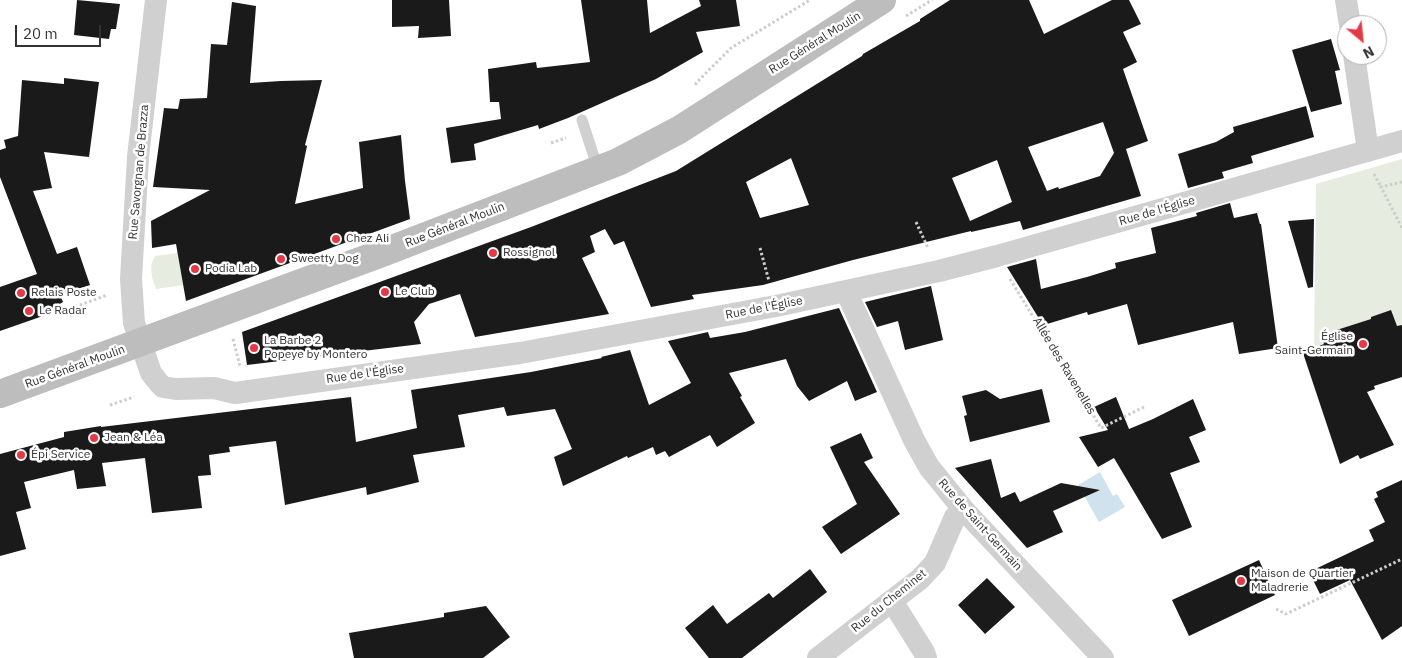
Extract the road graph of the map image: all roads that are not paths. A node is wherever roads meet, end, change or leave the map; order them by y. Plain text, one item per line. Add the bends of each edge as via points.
1 (156, 0) edge
2 (882, 0) edge
3 (1346, 0) edge
4 (1348, 15) edge
5 (1355, 65) edge
6 (582, 120) dead end
7 (1402, 141) edge
8 (1368, 151) junction
9 (598, 169) junction
10 (847, 291) junction
11 (141, 343) junction
12 (0, 394) edge
13 (963, 509) junction
14 (892, 601) junction
15 (818, 658) edge
16 (926, 658) edge
17 (1103, 658) edge

1 - 11 street, Rue Savorgnan de Brazza via 138,157 131,280 134,323
2 - 9 main road, Rue Général Moulin via 679,130
3 - 4 street
5 - 8 street
6 - 9 lane
7 - 8 street, Rue de l'Église
8 - 10 street, Rue de l'Église via 996,256
9 - 11 main road, Rue Général Moulin
10 - 11 street, Rue de l'Église via 520,353 235,392 214,388 163,387 151,373
10 - 13 street, Rue de Saint-Germain via 914,440 929,467
11 - 12 main road, Rue Général Moulin
13 - 14 street, Rue du Cheminet via 955,517 935,563
13 - 17 street, Rue de Saint-Germain
14 - 15 street, Rue du Cheminet
14 - 16 street

